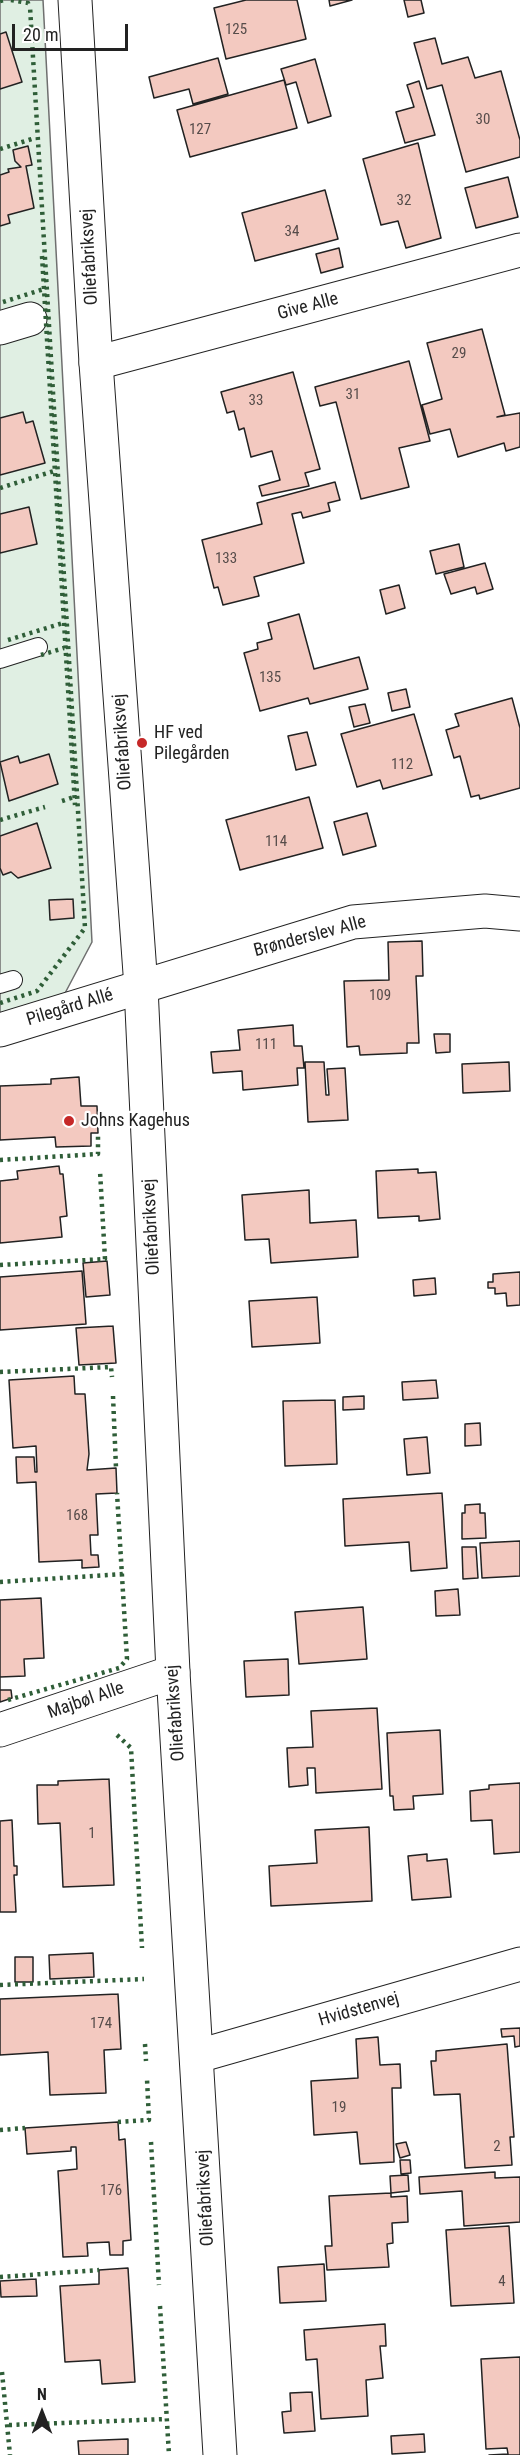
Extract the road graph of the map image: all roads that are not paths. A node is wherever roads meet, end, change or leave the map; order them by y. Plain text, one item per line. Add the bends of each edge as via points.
1 (75, 0) edge
2 (520, 250) edge
3 (96, 363) junction
4 (38, 647) dead end
5 (0, 659) edge
6 (520, 914) edge
7 (141, 987) junction
8 (0, 1030) edge
9 (173, 1672) junction
10 (0, 1730) edge
11 (520, 1964) edge
12 (198, 2056) junction
13 (220, 2455) edge

1 - 3 street, Oliefabriksvej
2 - 3 street, Give Alle
3 - 7 street, Oliefabriksvej
4 - 5 lane
6 - 7 street, Brønderslev Alle via 485,911 353,922
7 - 8 street, Pilegård Allé
7 - 9 street, Oliefabriksvej
9 - 10 street, Majbøl Alle
9 - 12 street, Oliefabriksvej
11 - 12 street, Hvidstenvej
12 - 13 street, Oliefabriksvej

